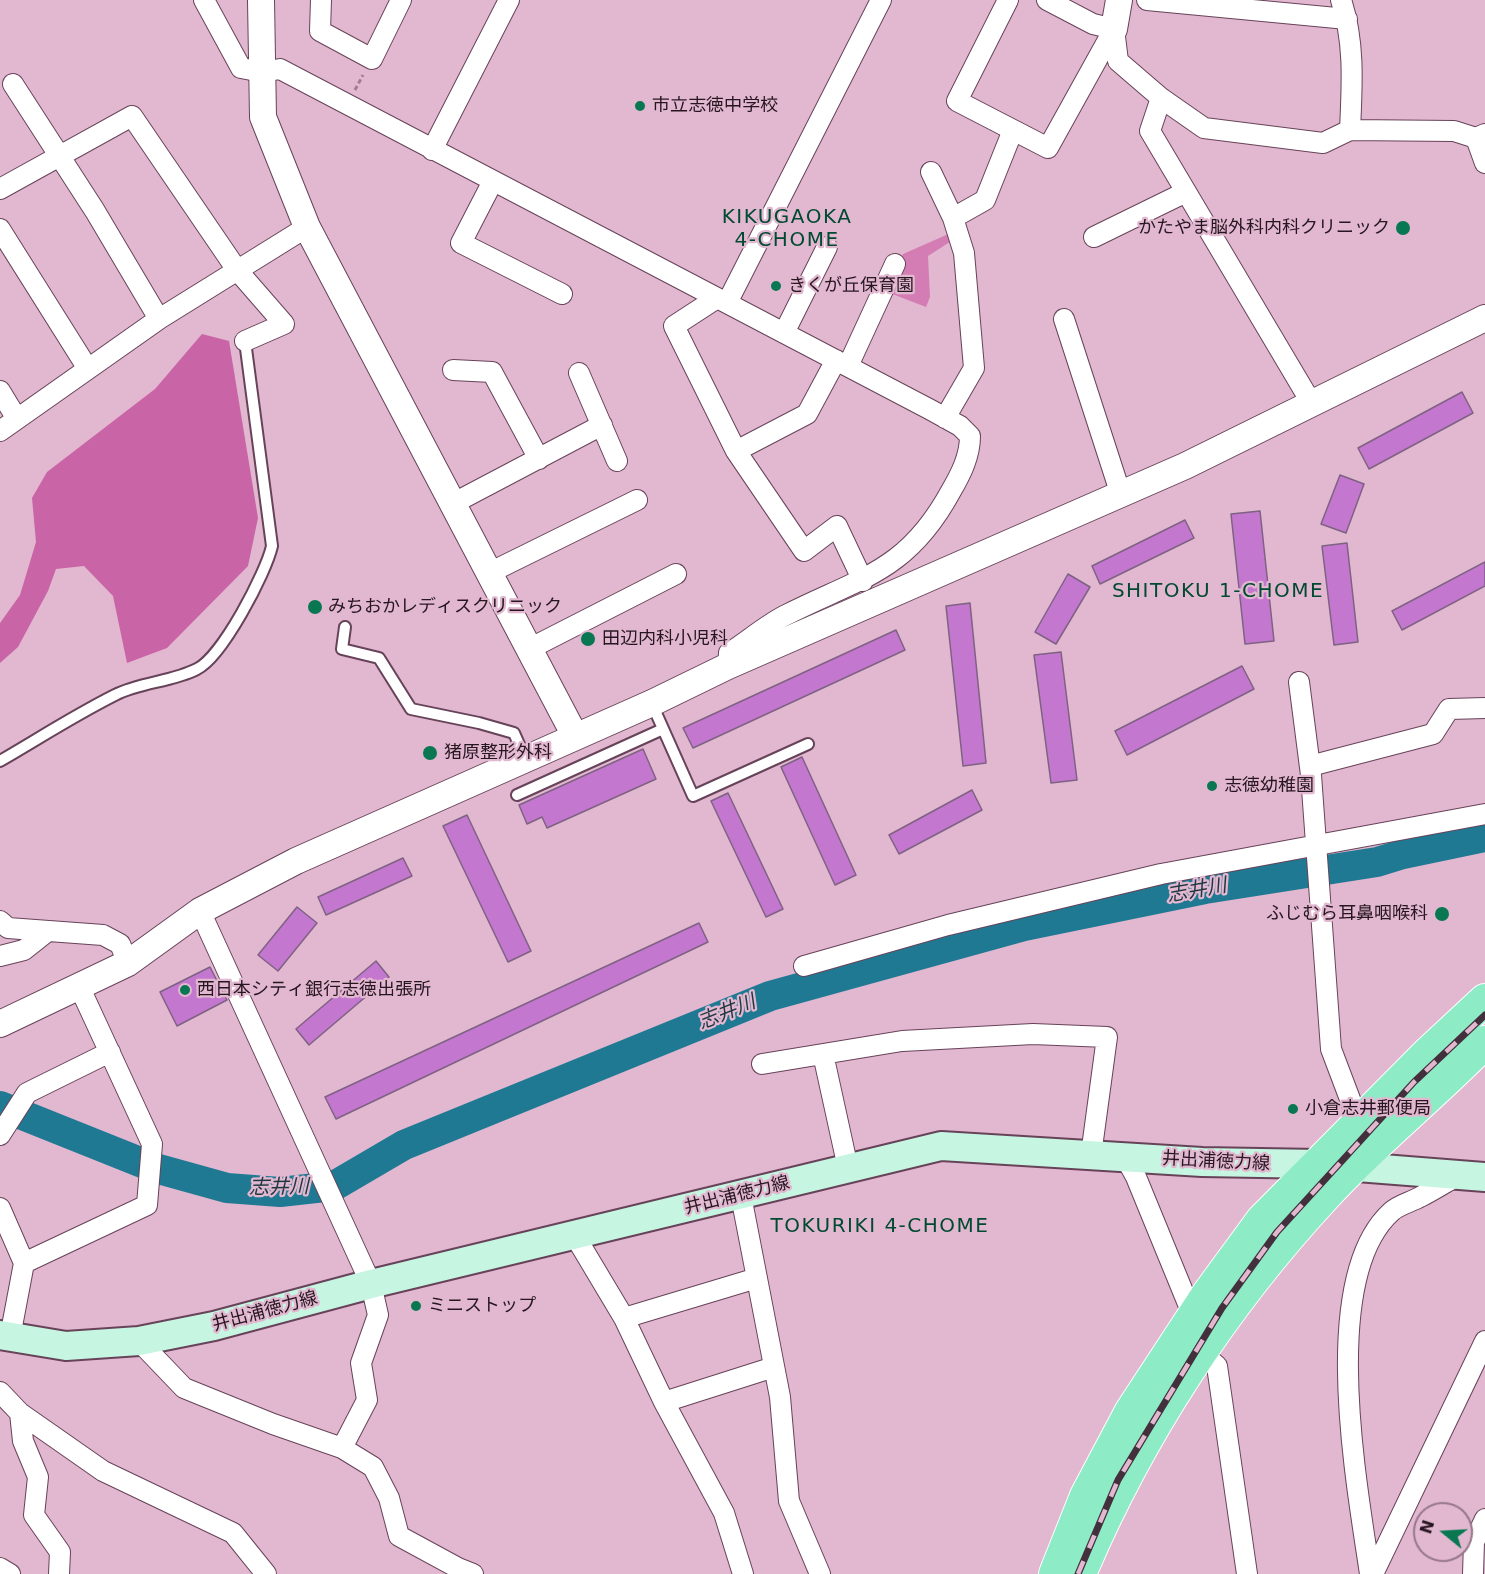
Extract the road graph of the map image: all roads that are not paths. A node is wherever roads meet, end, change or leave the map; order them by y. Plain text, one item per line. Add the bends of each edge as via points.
1 (204, 0) edge
2 (261, 0) edge
3 (321, 0) edge
4 (401, 0) edge
5 (508, 0) edge
6 (881, 0) edge
7 (1008, 0) edge
8 (1047, 0) edge
9 (1119, 0) edge
10 (1147, 0) edge
11 (1344, 9) edge
12 (1114, 29) junction
13 (262, 72) junction
14 (13, 84) dead end
15 (1161, 98) junction
16 (1013, 130) junction
17 (1350, 130) junction
18 (1481, 136) edge
19 (432, 150) junction
20 (60, 155) junction
21 (1485, 163) edge
22 (931, 172) dead end
23 (493, 181) junction
24 (0, 189) edge
25 (1186, 192) junction
26 (953, 218) junction
27 (307, 227) junction
28 (0, 229) edge
29 (1094, 237) dead end
30 (827, 247) dead end
31 (895, 264) dead end
32 (237, 270) junction
33 (562, 294) dead end
34 (722, 301) junction
35 (1485, 318) edge
36 (159, 319) junction
37 (1064, 319) dead end
38 (784, 333) junction
39 (245, 341) joint
40 (842, 363) junction
41 (88, 369) junction
42 (453, 370) dead end
43 (579, 373) dead end
44 (0, 391) edge
45 (1312, 404) junction
46 (945, 418) junction
47 (17, 419) junction
48 (602, 425) junction
49 (0, 431) edge
50 (736, 451) junction
51 (539, 459) junction
52 (617, 461) dead end
53 (1121, 495) junction
54 (638, 500) dead end
55 (452, 504) junction
56 (489, 573) junction
57 (676, 574) dead end
58 (863, 580) junction
59 (345, 627) dead end
60 (529, 649) junction
61 (728, 666) junction
62 (1299, 682) dead end
63 (652, 703) junction
64 (1485, 708) edge
65 (663, 729) junction
66 (575, 736) junction
67 (808, 744) dead end
68 (525, 758) junction
69 (0, 761) edge
70 (1310, 766) junction
71 (517, 795) dead end
72 (1485, 814) edge
73 (1317, 844) junction
74 (200, 910) junction
75 (0, 921) edge
76 (48, 931) junction
77 (0, 956) edge
78 (128, 963) junction
79 (804, 966) dead end
80 (79, 986) junction
81 (1485, 1000) edge
82 (0, 1024) edge
83 (1485, 1042) edge
84 (110, 1052) junction
85 (823, 1054) junction
86 (762, 1064) dead end
87 (1359, 1123) junction
88 (0, 1135) edge
89 (1091, 1155) junction
90 (1125, 1157) junction
91 (1319, 1164) junction
92 (1353, 1167) junction
93 (848, 1168) junction
94 (1455, 1177) junction
95 (1485, 1178) edge
96 (741, 1196) junction
97 (0, 1208) edge
98 (575, 1236) junction
99 (24, 1263) junction
100 (757, 1278) junction
101 (371, 1284) junction
102 (1193, 1316) junction
103 (624, 1318) junction
104 (5, 1336) edge
105 (139, 1341) junction
106 (1485, 1341) edge
107 (1202, 1353) junction
108 (774, 1366) junction
109 (0, 1392) edge
110 (664, 1402) junction
111 (20, 1413) junction
112 (342, 1448) junction
113 (1485, 1519) edge
114 (0, 1568) edge
115 (10, 1574) edge
116 (59, 1574) edge
117 (266, 1574) edge
118 (473, 1574) edge
119 (743, 1574) edge
120 (820, 1574) edge
121 (1055, 1574) edge
122 (1080, 1574) edge
123 (1247, 1574) edge
124 (1371, 1574) edge
125 (1473, 1574) edge

1 - 13 street via 241,68
2 - 13 street
3 - 4 street via 321,31 372,59
5 - 19 street
6 - 34 street
7 - 16 street via 957,101
8 - 12 street via 1093,24
9 - 12 street
10 - 11 street
11 - 17 street via 1352,63
12 - 15 street via 1118,61
12 - 16 street via 1048,148
13 - 19 street via 280,69
13 - 27 street via 263,117
14 - 20 street
15 - 17 street via 1204,128 1323,142
15 - 25 street via 1150,131
16 - 26 street via 985,200
17 - 18 street via 1454,131
18 - 21 street
19 - 23 street
20 - 24 street
20 - 32 street via 132,116
20 - 36 street
22 - 26 street
23 - 33 street via 461,243
23 - 34 street
25 - 29 street
25 - 45 street
26 - 46 street via 964,253 974,368
27 - 32 street
27 - 55 street
28 - 41 street
30 - 38 street
31 - 40 street
32 - 36 street
32 - 39 street via 284,324
34 - 38 street
34 - 50 street via 674,326
35 - 45 street
36 - 41 street
37 - 53 street
38 - 40 street
39 - 69 lane via 272,546 268,564 240,614 216,653 199,669 117,694
40 - 46 street
40 - 50 street via 807,414
41 - 47 street
42 - 51 street via 492,372
43 - 48 street
44 - 47 street
45 - 53 street
46 - 58 street via 970,436 968,454 957,480 936,519 907,551
47 - 49 street
48 - 51 street
48 - 52 street
50 - 58 street via 804,551 837,526
51 - 55 street
53 - 61 street
54 - 56 street
55 - 56 street
56 - 60 street
57 - 60 street
58 - 61 street via 785,615 729,653
59 - 68 lane via 342,649 379,658 411,709 514,734
60 - 66 street
61 - 63 street
62 - 70 street
63 - 65 lane
63 - 66 street
64 - 70 street via 1449,710 1433,734
65 - 67 lane via 693,796
65 - 71 lane
66 - 68 street
68 - 74 street via 296,861
70 - 73 street
72 - 73 street
73 - 79 street via 1161,874 948,925
73 - 87 street via 1331,1049
74 - 78 street
74 - 101 street
75 - 76 street via 8,928
76 - 77 street via 24,950
76 - 78 street via 103,935 120,944
78 - 80 street
80 - 82 street
80 - 84 street
81 - 87 main road
83 - 92 main road
84 - 88 street via 27,1093
84 - 99 street via 152,1144 147,1206
85 - 86 street
85 - 89 street via 902,1041 1033,1034 1107,1037
85 - 93 street
87 - 91 main road
89 - 90 main road, 井出浦徳力線
89 - 93 main road, 井出浦徳力線 via 941,1146
90 - 91 main road, 井出浦徳力線
90 - 102 street
91 - 92 main road, 井出浦徳力線
91 - 102 main road via 1262,1220
92 - 94 main road, 井出浦徳力線
92 - 107 main road via 1275,1252
93 - 96 main road, 井出浦徳力線
94 - 95 main road, 井出浦徳力線
94 - 124 street via 1392,1211 1368,1241 1354,1282 1350,1323 1352,1452
96 - 98 main road, 井出浦徳力線
96 - 100 street
97 - 99 street
98 - 101 main road, 井出浦徳力線
98 - 103 street
99 - 104 street
100 - 103 street
100 - 108 street
101 - 105 main road, 井出浦徳力線 via 214,1326
101 - 112 street via 378,1315 362,1363 367,1400
102 - 121 main road via 1163,1360 1086,1496
103 - 110 street
104 - 105 main road, 井出浦徳力線 via 66,1346
105 - 112 street via 184,1388
106 - 124 street
107 - 122 main road via 1135,1457
107 - 123 street via 1216,1366
108 - 110 street
108 - 120 street via 789,1501
109 - 111 street
110 - 119 street via 724,1514
111 - 116 street via 23,1441 38,1477 34,1515 60,1552
111 - 117 street via 103,1471 233,1533
112 - 118 street via 373,1467 389,1498 399,1536
113 - 125 street via 1474,1542
114 - 115 street

